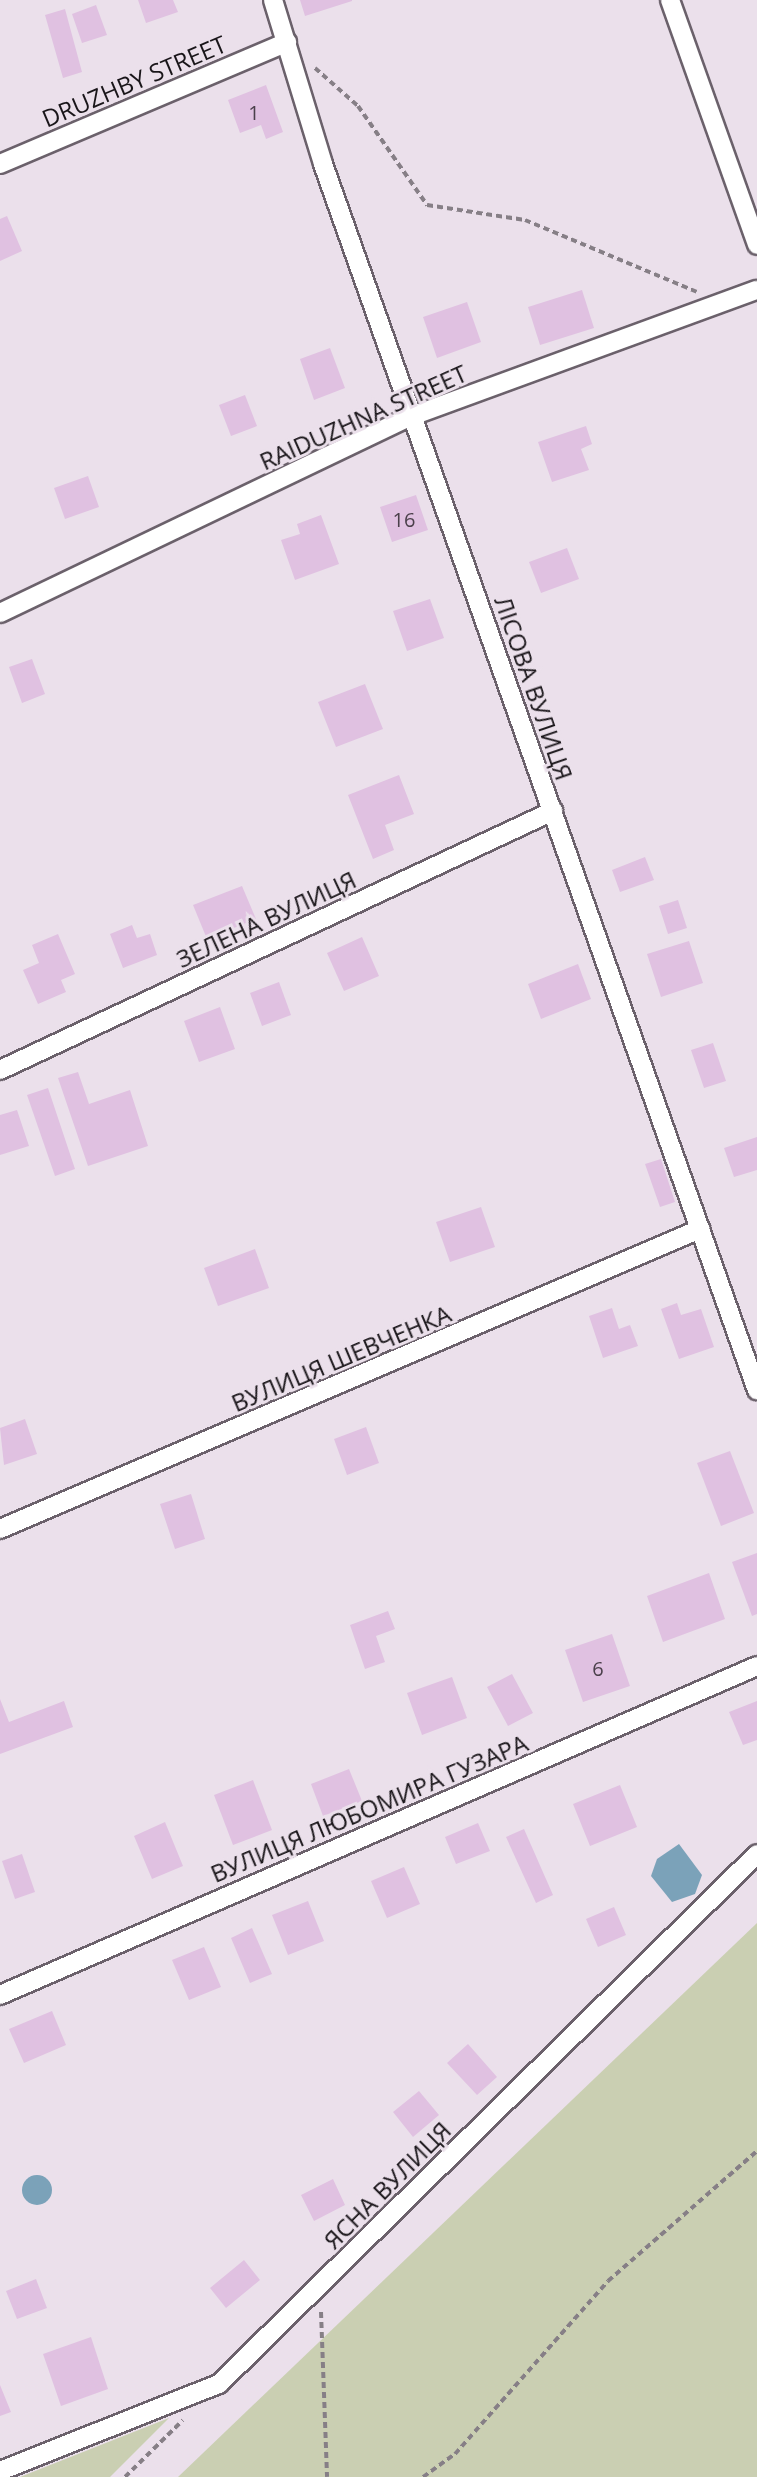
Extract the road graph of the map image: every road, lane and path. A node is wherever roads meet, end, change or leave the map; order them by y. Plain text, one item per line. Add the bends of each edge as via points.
1 (273, 0) edge
2 (670, 0) edge
3 (287, 42) junction
4 (0, 164) edge
5 (757, 245) edge
6 (757, 290) edge
7 (723, 302) junction
8 (412, 416) junction
9 (0, 613) edge
10 (553, 811) junction
11 (0, 1070) edge
12 (700, 1229) junction
13 (757, 1390) edge
14 (0, 1529) edge
15 (757, 1666) edge
16 (757, 1854) edge
17 (0, 1995) edge
18 (757, 2151) edge
19 (319, 2285) junction
20 (188, 2415) dead end
21 (0, 2471) edge
22 (125, 2477) edge
23 (327, 2477) edge
24 (423, 2477) edge

1 - 3 street, ЛІСОВА ВУЛИЦЯ
2 - 5 street
3 - 4 street, DRUZHBY STREET
3 - 7 path via 358,106 427,205 525,220
3 - 8 street, ЛІСОВА ВУЛИЦЯ
6 - 7 street, RAIDUZHNA STREET
7 - 8 street, RAIDUZHNA STREET
8 - 9 street, RAIDUZHNA STREET
8 - 10 street, ЛІСОВА ВУЛИЦЯ
10 - 11 street, ЗЕЛЕНА ВУЛИЦЯ
10 - 12 street, ЛІСОВА ВУЛИЦЯ
12 - 13 street, ЛІСОВА ВУЛИЦЯ
12 - 14 street, ВУЛИЦЯ ШЕВЧЕНКА
15 - 17 street, ВУЛИЦЯ ЛЮБОМИРА ГУЗАРА
16 - 19 street, ЯСНА ВУЛИЦЯ
18 - 24 path via 608,2281 455,2454
19 - 21 street, ЯСНА ВУЛИЦЯ via 219,2384
19 - 23 path
20 - 22 path

